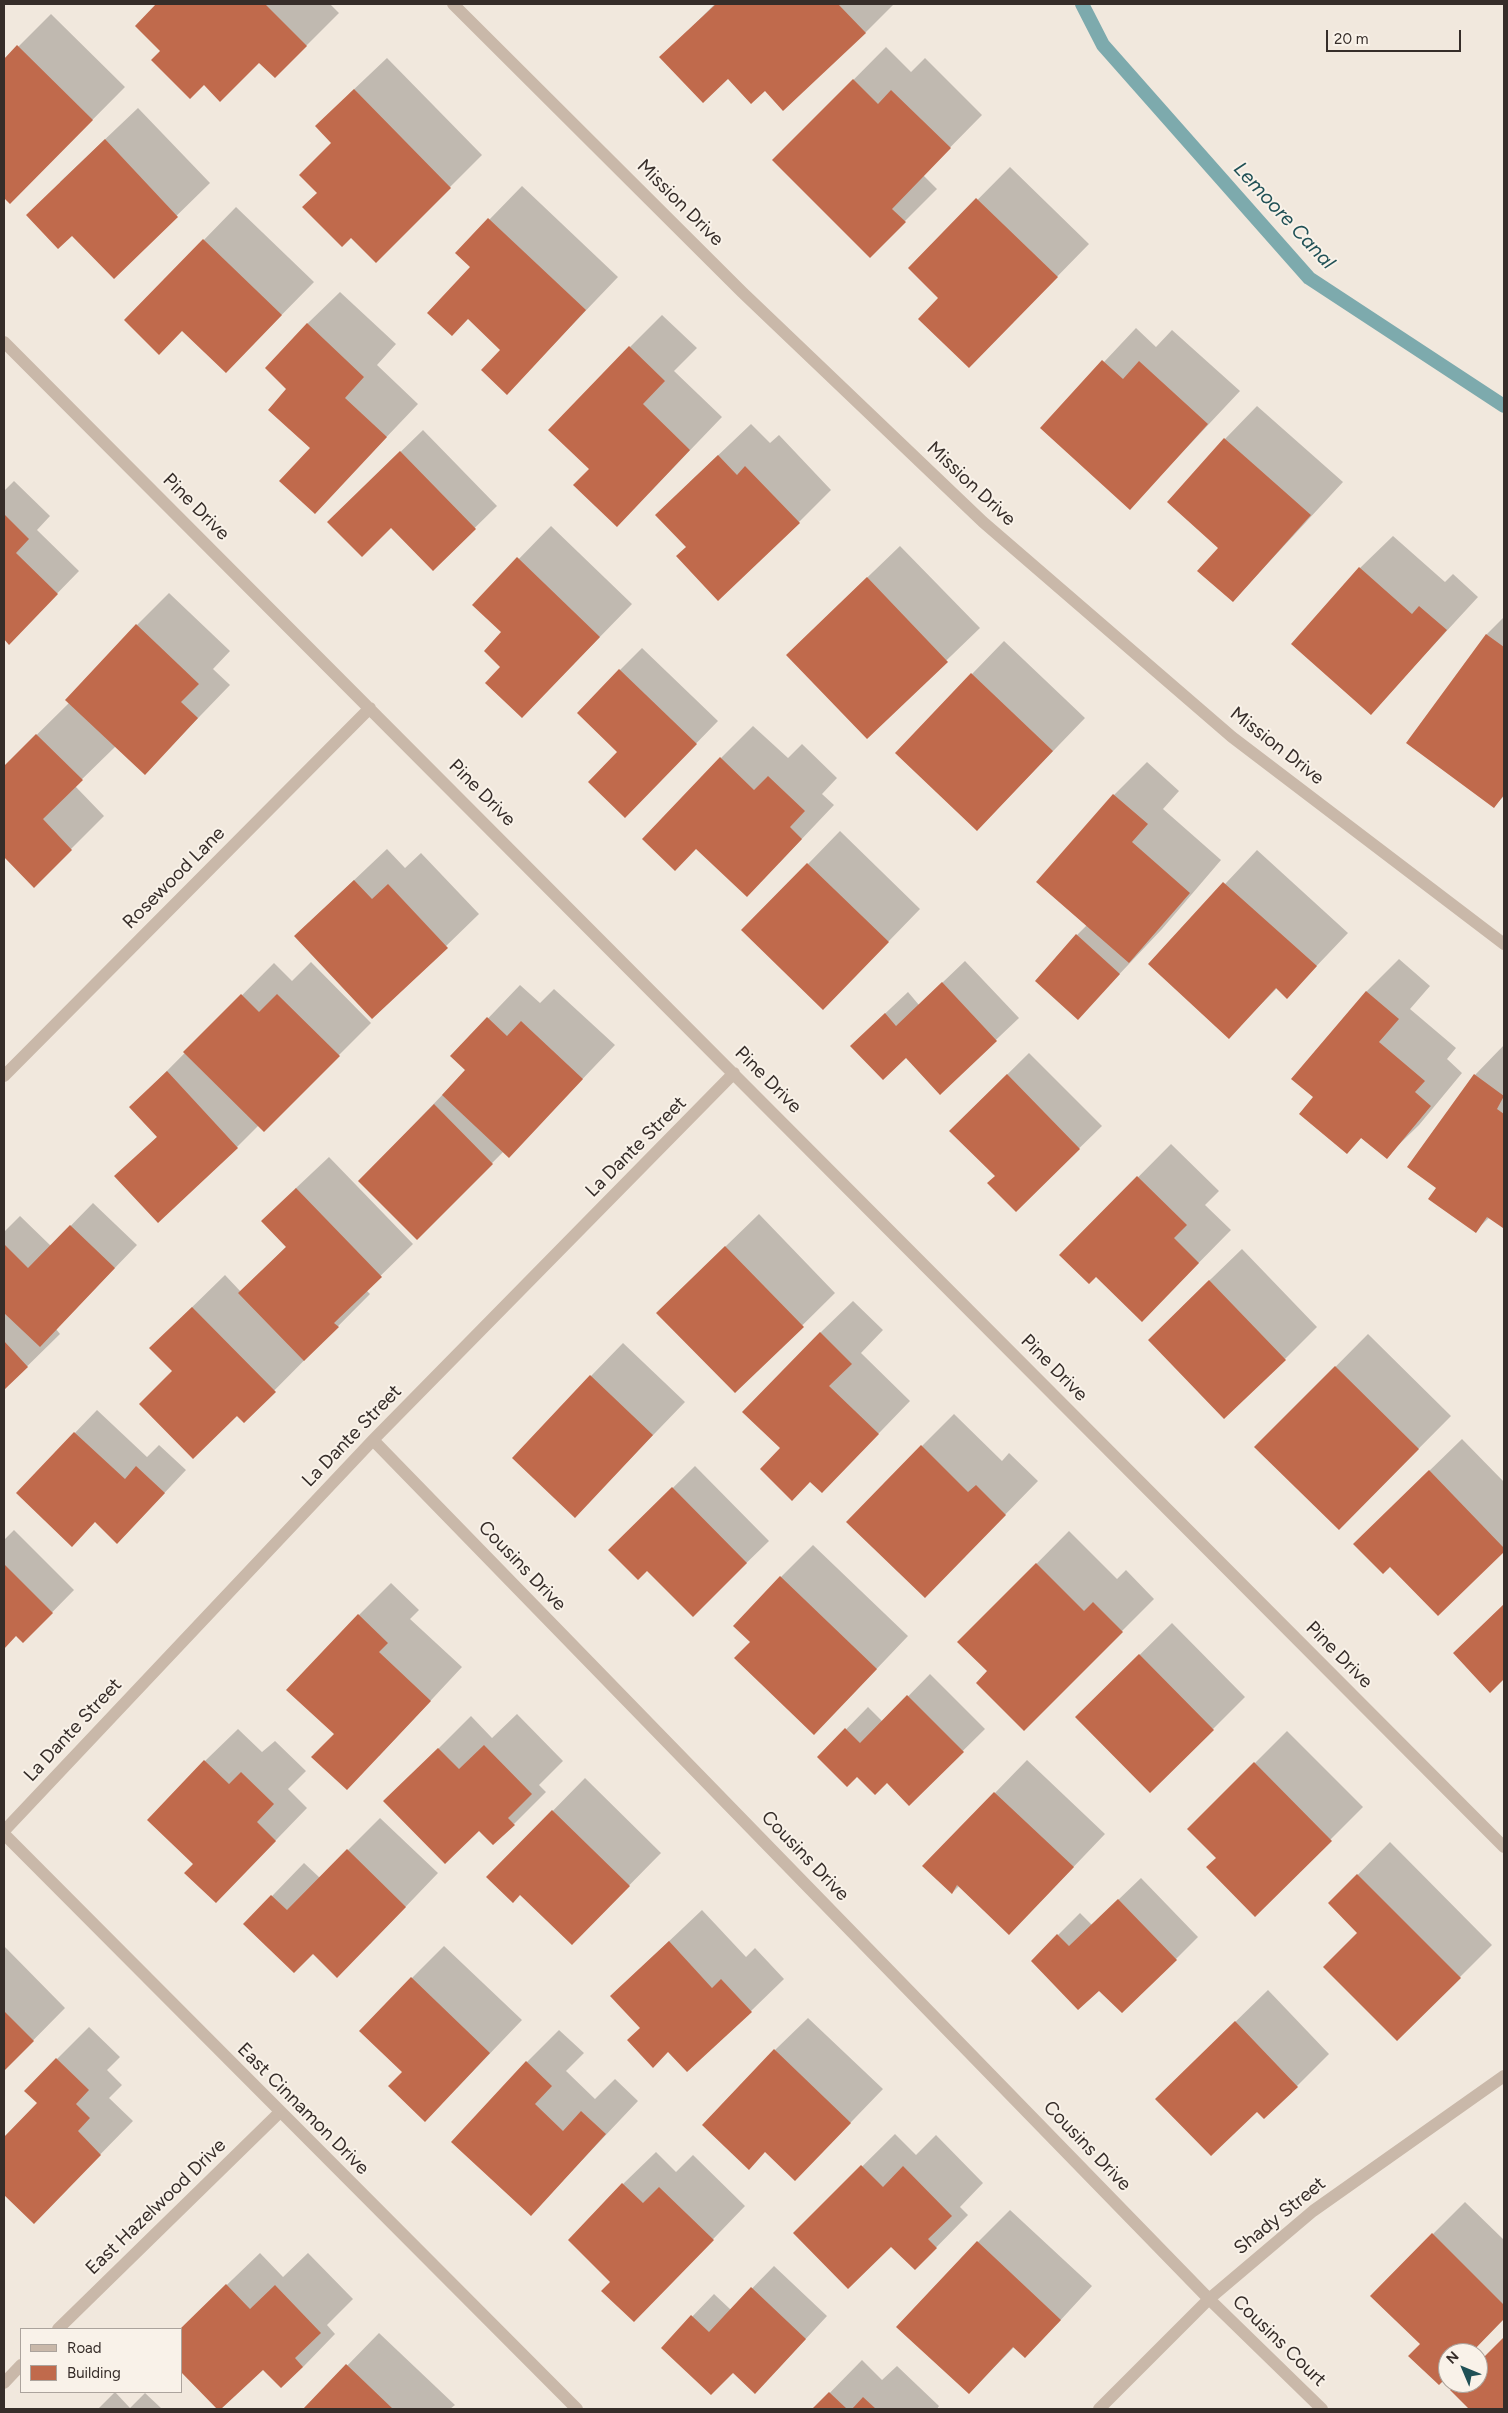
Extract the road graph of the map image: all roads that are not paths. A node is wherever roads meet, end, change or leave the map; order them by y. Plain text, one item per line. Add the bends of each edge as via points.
1 (454, 4) edge
2 (4, 342) edge
3 (370, 708) junction
4 (1504, 944) edge
5 (734, 1073) junction
6 (4, 1076) edge
7 (373, 1440) junction
8 (4, 1833) edge
9 (1504, 1847) edge
10 (1504, 2076) edge
11 (280, 2112) junction
12 (1209, 2299) junction
13 (59, 2328) edge
14 (20, 2366) edge
15 (4, 2383) edge
16 (577, 2409) edge
17 (1099, 2409) edge
18 (1322, 2409) edge

1 - 4 street, Mission Drive via 742,292 983,522 1232,737
2 - 3 street, Pine Drive
3 - 5 street, Pine Drive
3 - 6 street, Rosewood Lane
5 - 7 street, La Dante Street
5 - 9 street, Pine Drive
7 - 8 street, La Dante Street
7 - 12 street, Cousins Drive
8 - 11 street, East Cinnamon Drive
10 - 12 street, Shady Street via 1313,2211
11 - 13 street, East Hazelwood Drive
11 - 16 street, East Cinnamon Drive
12 - 17 street, Shady Street
12 - 18 street, Cousins Court
14 - 15 street

